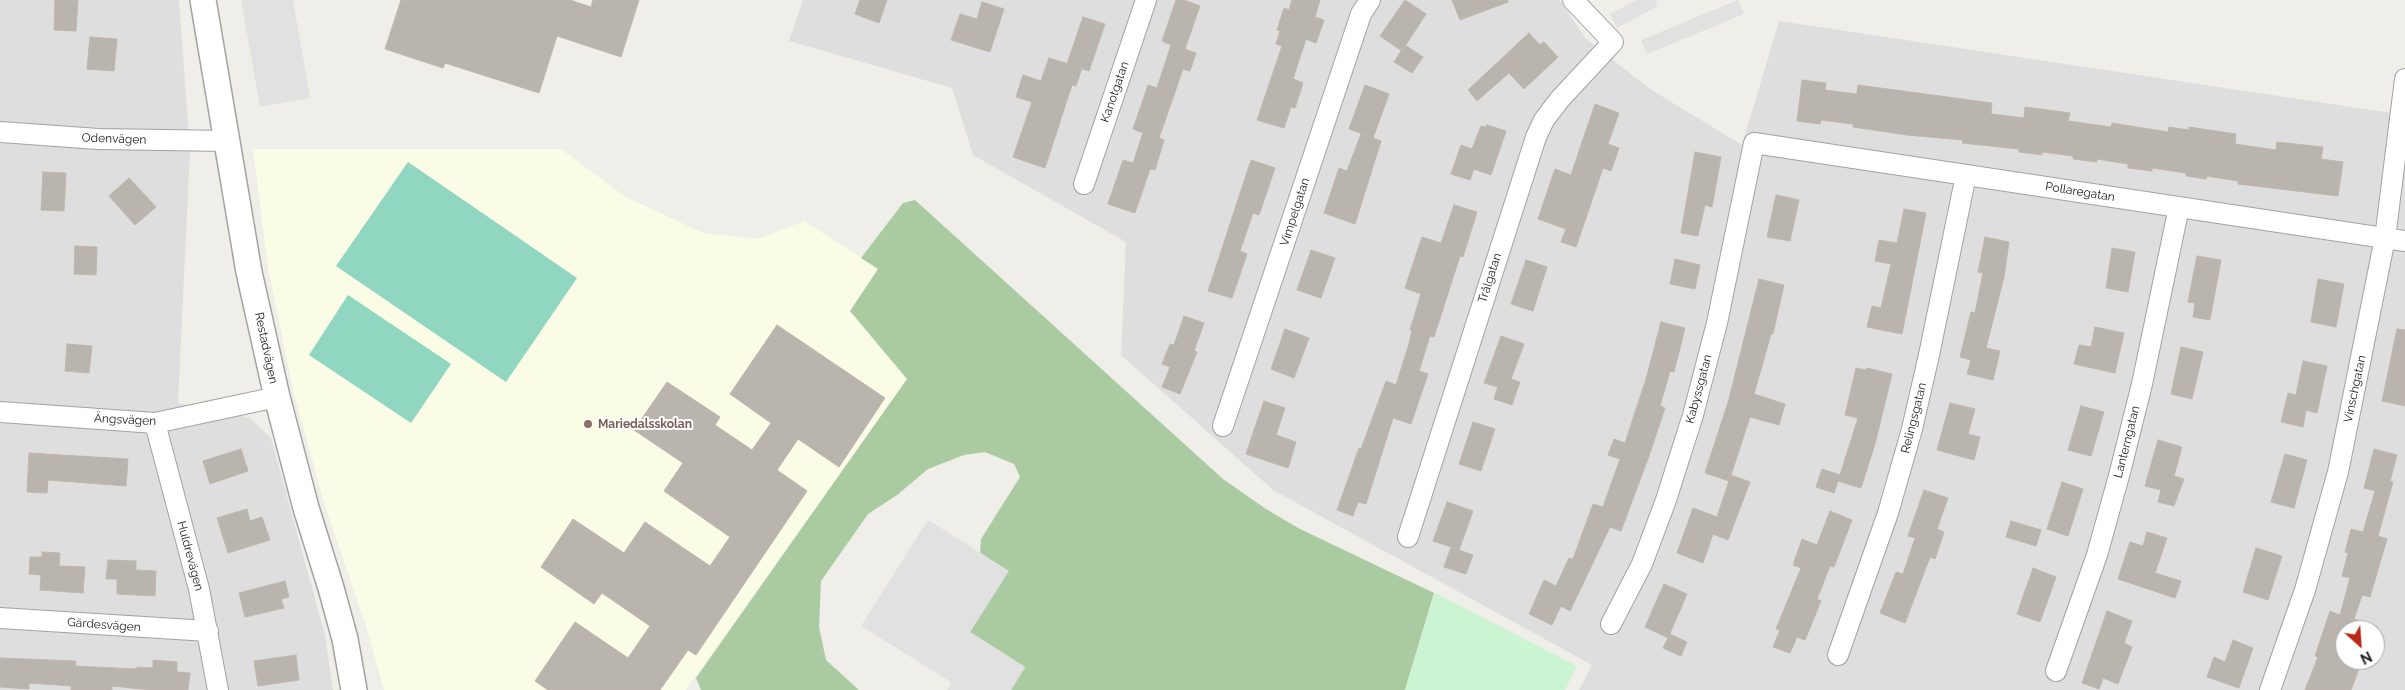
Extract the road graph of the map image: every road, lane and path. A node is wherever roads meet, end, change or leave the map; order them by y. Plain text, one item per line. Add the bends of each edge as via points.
1 (203, 0) edge
2 (1146, 0) edge
3 (1370, 0) edge
4 (1572, 0) edge
5 (2405, 79) edge
6 (0, 132) edge
7 (228, 141) junction
8 (1754, 144) joint
9 (1966, 175) junction
10 (1084, 184) dead end
11 (2179, 208) junction
12 (2385, 238) junction
13 (2405, 241) edge
14 (277, 397) junction
15 (0, 412) edge
16 (155, 423) junction
17 (1223, 426) dead end
18 (1408, 537) dead end
19 (0, 618) edge
20 (1611, 624) dead end
21 (208, 631) junction
22 (1838, 654) dead end
23 (2056, 671) dead end
24 (218, 690) edge
25 (354, 690) edge
26 (2270, 690) edge

1 - 7 street, Restadvägen
2 - 10 street, Kanotgatan
3 - 17 street, Vimpelgatan via 1361,14
4 - 18 street, Trålgatan via 1613,42 1560,99 1536,137
5 - 12 street, Vinschgatan
6 - 7 street, Odenvägen via 98,139
7 - 14 street, Restadvägen via 249,272
8 - 9 street, Pollaregatan
8 - 20 street, Kabyssgatan via 1718,323 1693,415 1642,564
9 - 11 street, Pollaregatan
9 - 22 street, Relingsgatan via 1912,429 1888,513
11 - 12 street, Pollaregatan
11 - 23 street, Lanterngatan via 2120,472 2097,556
12 - 13 street, Pollaregatan
12 - 26 street, Vinschgatan via 2338,472 2305,590
14 - 16 street, Ängsvägen
14 - 25 street, Restadvägen via 334,596
15 - 16 street, Ängsvägen
16 - 21 street, Huldrevägen
19 - 21 street, Gärdesvägen
21 - 24 street, Huldrevägen

